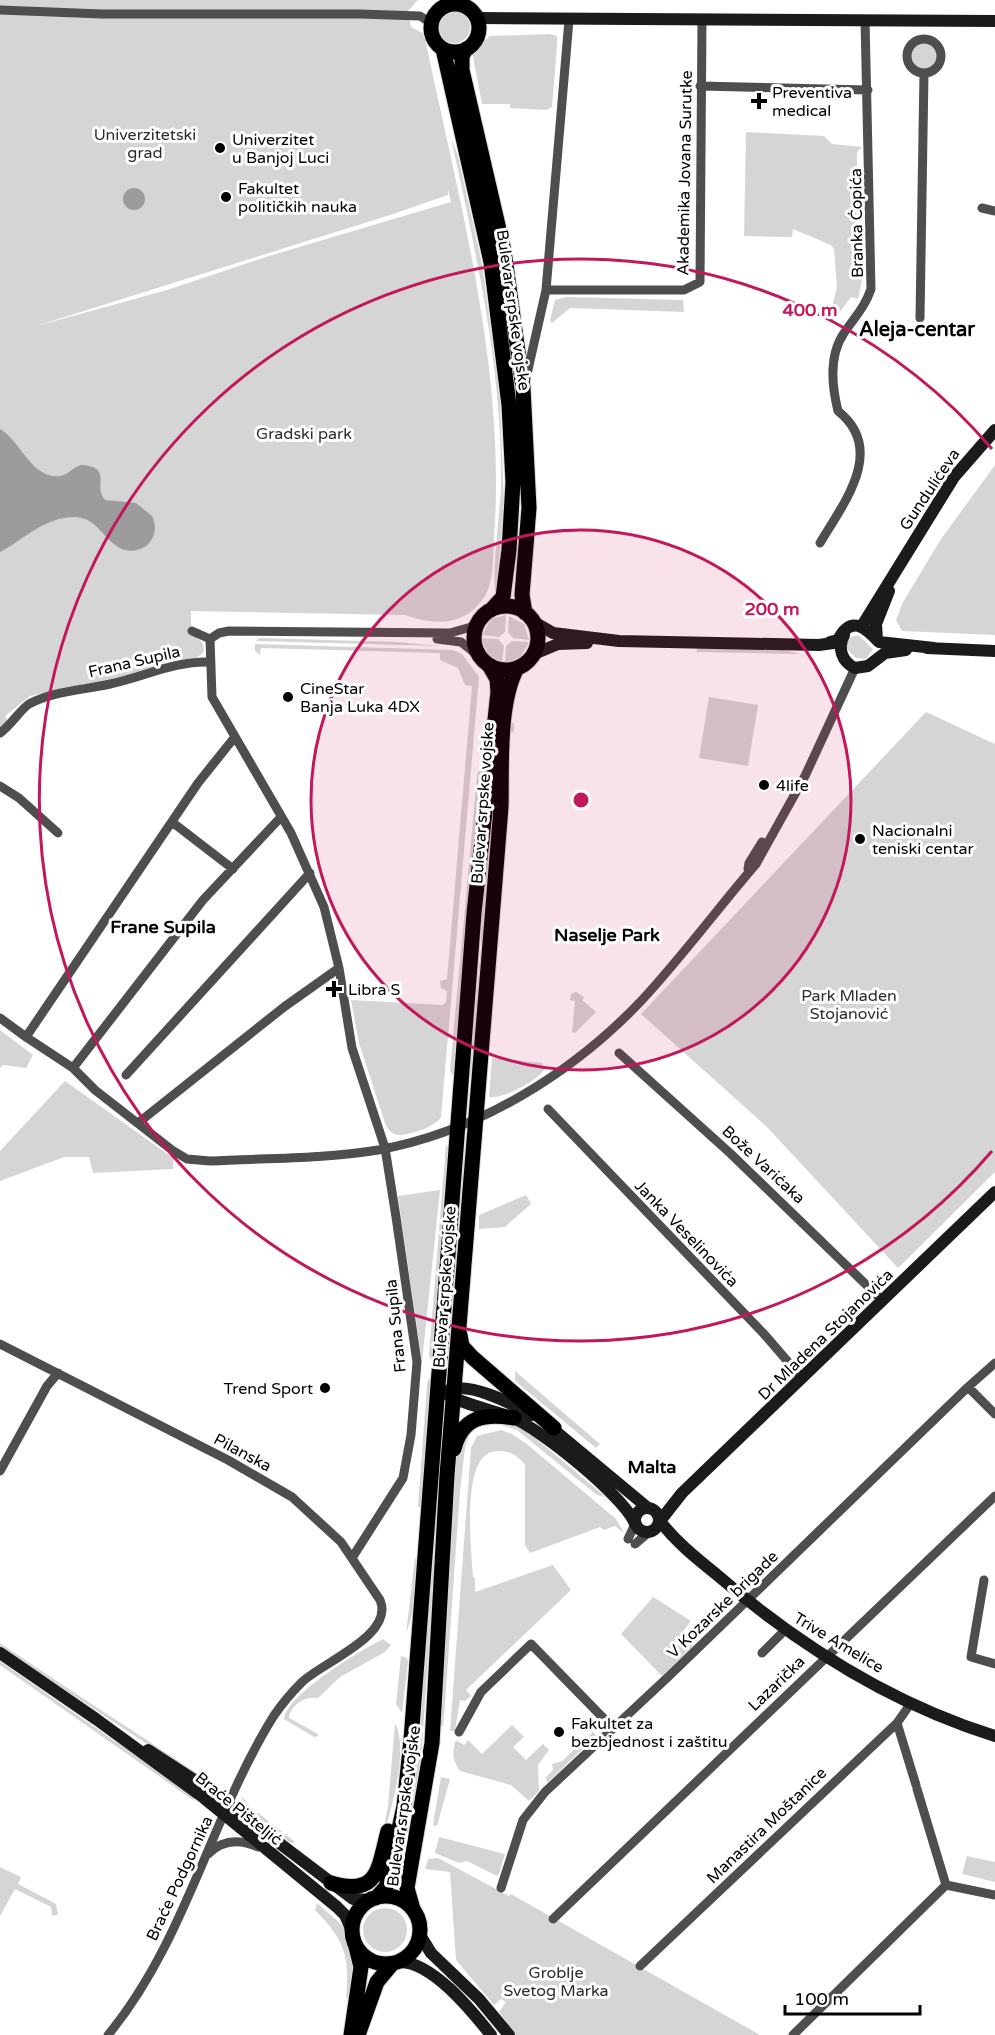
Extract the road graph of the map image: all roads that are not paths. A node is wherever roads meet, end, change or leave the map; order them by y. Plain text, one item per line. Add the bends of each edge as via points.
1 (454, 2) edge
2 (0, 10) edge
3 (434, 12) edge
4 (702, 19) junction
5 (568, 20) junction
6 (865, 20) junction
7 (995, 21) edge
8 (478, 22) junction
9 (443, 49) junction
10 (466, 49) junction
11 (924, 73) dead end
12 (700, 86) junction
13 (868, 90) junction
14 (982, 208) dead end
15 (995, 211) edge
16 (546, 290) junction
17 (920, 318) dead end
18 (523, 388) junction
19 (995, 430) edge
20 (820, 543) dead end
21 (897, 570) junction
22 (487, 613) junction
23 (529, 617) junction
24 (858, 627) junction
25 (192, 631) dead end
26 (401, 635) junction
27 (210, 639) junction
28 (619, 640) junction
29 (861, 651) junction
30 (995, 651) edge
31 (534, 654) junction
32 (484, 661) junction
33 (209, 662) junction
34 (518, 668) junction
35 (0, 733) edge
36 (234, 738) junction
37 (0, 786) edge
38 (281, 818) junction
39 (172, 822) junction
40 (58, 833) dead end
41 (233, 869) junction
42 (310, 873) junction
43 (339, 968) junction
44 (0, 1018) edge
45 (26, 1037) junction
46 (620, 1053) dead end
47 (73, 1068) junction
48 (126, 1075) dead end
49 (548, 1109) dead end
50 (475, 1118) junction
51 (138, 1124) junction
52 (457, 1125) junction
53 (385, 1148) junction
54 (995, 1192) edge
55 (884, 1301) junction
56 (460, 1329) junction
57 (0, 1344) edge
58 (995, 1363) edge
59 (58, 1373) junction
60 (440, 1377) junction
61 (802, 1378) junction
62 (968, 1387) junction
63 (451, 1393) junction
64 (436, 1406) junction
65 (995, 1414) edge
66 (514, 1418) junction
67 (554, 1428) junction
68 (0, 1471) edge
69 (447, 1475) junction
70 (995, 1496) edge
71 (654, 1513) junction
72 (635, 1524) junction
73 (648, 1533) junction
74 (684, 1547) junction
75 (352, 1558) junction
76 (984, 1580) dead end
77 (380, 1600) joint
78 (746, 1600) junction
79 (785, 1630) junction
80 (0, 1653) edge
81 (762, 1653) dead end
82 (827, 1656) junction
83 (995, 1664) edge
84 (910, 1703) junction
85 (897, 1723) junction
86 (613, 1728) junction
87 (459, 1732) dead end
88 (995, 1736) edge
89 (409, 1759) junction
90 (227, 1811) junction
91 (264, 1850) junction
92 (203, 1860) junction
93 (331, 1883) junction
94 (946, 1885) junction
95 (501, 1888) dead end
96 (995, 1895) edge
97 (373, 1899) junction
98 (413, 1909) junction
99 (553, 1919) dead end
100 (352, 1931) junction
101 (420, 1935) junction
102 (356, 1947) junction
103 (395, 1963) junction
104 (640, 1966) dead end
105 (108, 2035) edge
106 (351, 2035) edge
107 (358, 2035) edge
108 (491, 2035) edge
109 (509, 2035) edge
110 (793, 2035) edge

1 - 3 main road
1 - 8 main road via 468,8
2 - 3 street via 420,16
3 - 9 main road via 432,35
4 - 5 main road
4 - 6 main road
4 - 12 street, Akademika Jovana Surutke
5 - 8 main road
5 - 16 street
6 - 7 main road
6 - 13 street, Branka Ćopića
8 - 10 main road via 476,40
9 - 10 main road
9 - 22 main road, Bulevar srpske vojske via 491,262 509,405 513,482 509,550 503,597
10 - 18 main road, Bulevar srpske vojske via 462,70 504,251
11 - 17 street
12 - 13 street
12 - 16 street, Akademika Jovana Surutke via 700,282 684,290
13 - 20 street, Branka Ćopića via 871,289 866,303 841,336 833,377 838,411 850,421 858,439 860,465 852,490
14 - 15 street
16 - 18 street
18 - 23 main road, Bulevar srpske vojske via 529,508 522,595
19 - 21 main road, Gundulićeva via 954,477
21 - 24 main road, Gundulićeva
21 - 29 main road, Gundulićeva
22 - 23 main road via 508,606
22 - 26 street via 457,633
22 - 32 main road, Bulevar srpske vojske via 474,636
23 - 28 main road via 553,633
23 - 31 main road, Bulevar srpske vojske via 538,640
24 - 29 main road
24 - 29 main road, Gundulićeva via 846,629
25 - 27 street
26 - 27 street via 229,631
26 - 32 street via 461,642
27 - 33 street
28 - 29 main road via 784,644
28 - 31 main road via 558,644
29 - 30 main road
29 - 50 street via 806,762 732,894 641,1001 602,1037 526,1094
31 - 34 main road, Bulevar srpske vojske
32 - 34 main road via 504,670
32 - 52 main road, Bulevar srpske vojske via 497,679 498,692 478,869
33 - 35 street, Frana Supila via 181,664 48,697 26,706 13,724
33 - 36 street, Frana Supila via 212,698
34 - 50 main road, Bulevar srpske vojske via 510,682 505,728
36 - 38 street, Frana Supila
36 - 39 street
37 - 40 street
38 - 41 street
38 - 42 street, Frana Supila
39 - 41 street
39 - 45 street
41 - 47 street via 203,900
42 - 43 street, Frana Supila via 328,921
42 - 48 street
43 - 51 street
43 - 53 street, Frana Supila via 352,1048
44 - 45 street
45 - 47 street
46 - 55 street, Bože Varićaka via 732,1154
47 - 51 street
49 - 61 street, Janka Veselinovića
50 - 52 street
50 - 56 main road, Bulevar srpske vojske
51 - 53 street via 187,1159 210,1161
52 - 53 street
52 - 60 main road, Bulevar srpske vojske
53 - 75 street, Frana Supila via 417,1369 411,1435 402,1478
54 - 55 main road, Dr Mladena Stojanovića
55 - 61 main road, Dr Mladena Stojanovića
56 - 63 main road, Bulevar srpske vojske
56 - 67 main road via 465,1350
57 - 59 street, Pilanska
58 - 62 street, V Kozarske brigade
59 - 68 street
59 - 75 street, Pilanska via 292,1497 332,1533
60 - 63 main road
60 - 64 main road, Bulevar srpske vojske
61 - 71 main road, Dr Mladena Stojanovića via 677,1498
62 - 65 street
62 - 78 street, V Kozarske brigade
63 - 64 main road
63 - 66 main road
63 - 67 main road, Trive Amelice via 495,1397
63 - 69 main road, Bulevar srpske vojske
64 - 89 main road, Bulevar srpske vojske
66 - 69 main road via 493,1415 468,1422 456,1441
66 - 72 main road via 576,1463 627,1509
67 - 71 main road, Trive Amelice
69 - 98 main road, Bulevar srpske vojske via 432,1743 407,1888
70 - 82 street, Lazarička
71 - 72 main road via 637,1513
71 - 73 main road via 657,1529
71 - 74 main road, Trive Amelice
72 - 73 main road
72 - 73 street via 632,1541
73 - 74 main road, Trive Amelice
74 - 78 main road, Trive Amelice
75 - 77 street, Pilanska
76 - 83 street via 971,1657
77 - 90 street, Braće Podgornika via 383,1611 377,1628 303,1681 284,1702 265,1731
78 - 79 main road, Trive Amelice
78 - 86 street, V Kozarske brigade
79 - 81 street
79 - 82 main road, Trive Amelice
80 - 90 main road, Braće Pišteljić via 96,1719 182,1771
82 - 84 main road, Trive Amelice
82 - 99 street, Lazarička
84 - 85 street, Manastira Moštanice
84 - 88 main road, Trive Amelice
85 - 94 street
85 - 104 street, Manastira Moštanice
86 - 87 street via 531,1644 481,1692
86 - 95 street, V Kozarske brigade via 528,1810
89 - 93 main road via 375,1878 358,1887
89 - 97 main road, Bulevar srpske vojske via 404,1806 386,1887
90 - 91 main road, Braće Pišteljić
90 - 92 street, Braće Podgornika
90 - 93 main road, Braće Pišteljić via 292,1850
91 - 92 street via 250,1843 227,1842
91 - 100 main road, Braće Pišteljić via 337,1907
92 - 105 street, Braće Podgornika via 157,1962
93 - 97 main road, Braće Pišteljić via 353,1899
94 - 96 street
94 - 110 street
97 - 98 main road via 396,1898
97 - 100 main road via 356,1913
98 - 101 main road
100 - 102 main road
101 - 103 main road via 414,1950
101 - 109 main road via 431,1953 479,1999
102 - 103 main road via 372,1961
102 - 106 main road via 361,1967
103 - 107 main road via 377,1982
103 - 108 main road via 410,1962 439,1980

